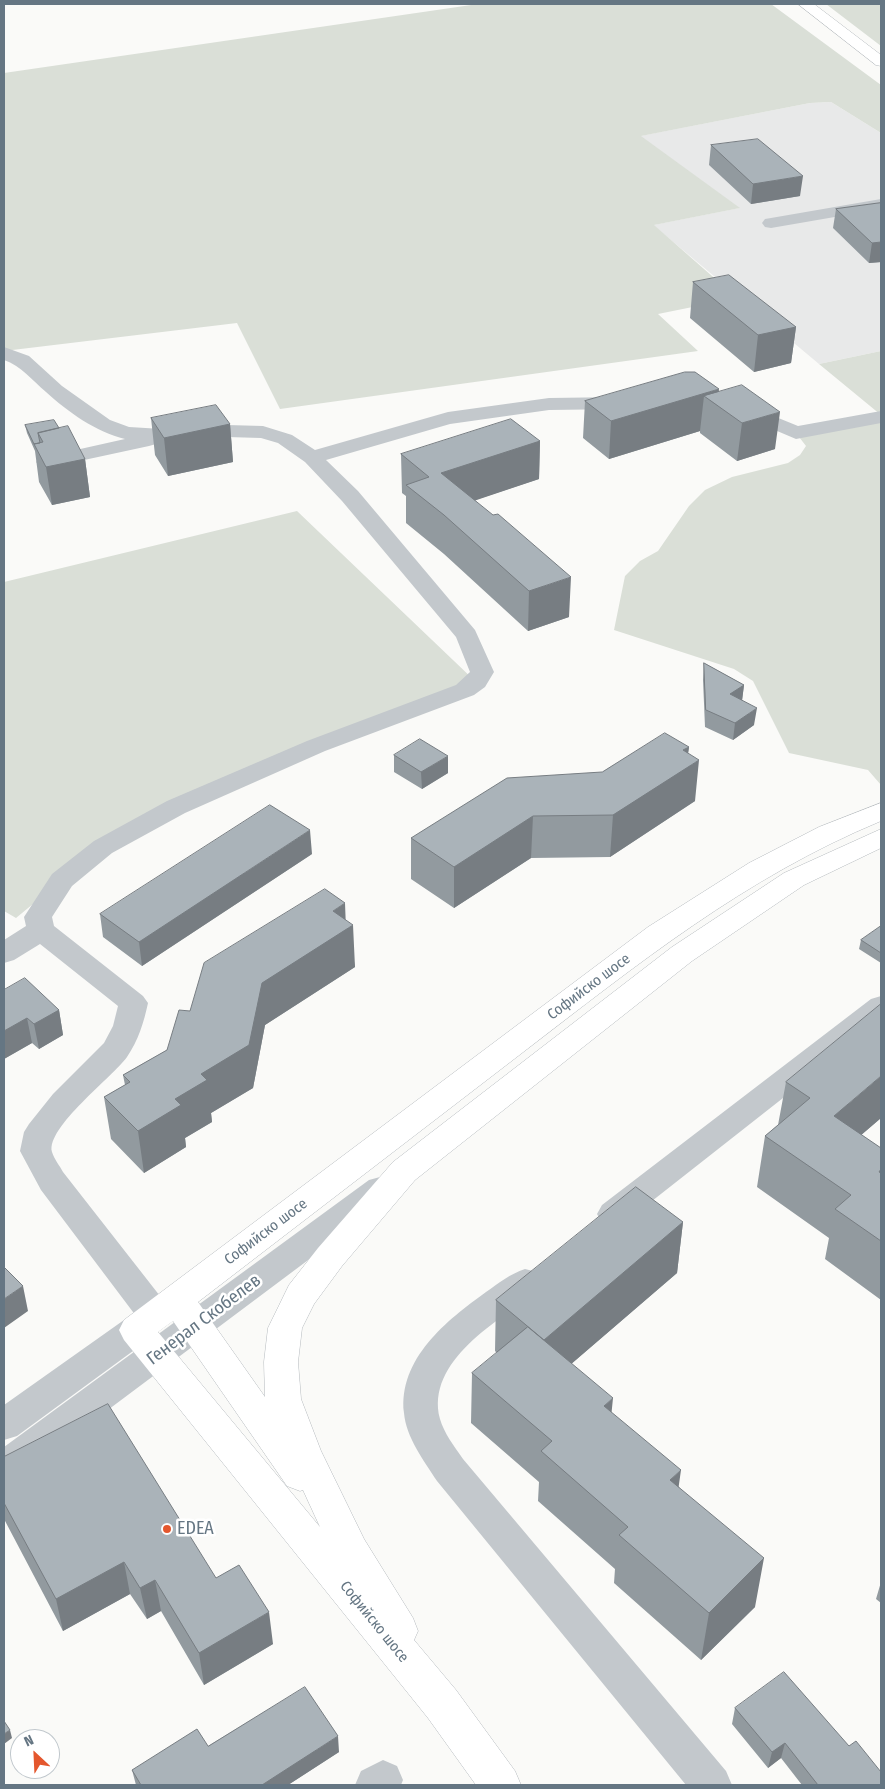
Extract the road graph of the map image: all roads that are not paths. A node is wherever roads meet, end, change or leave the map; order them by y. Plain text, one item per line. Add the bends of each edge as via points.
1 (806, 4) edge
2 (826, 4) edge
3 (881, 46) edge
4 (881, 62) edge
5 (881, 204) edge
6 (770, 223) dead end
7 (4, 353) edge
8 (642, 402) edge
9 (727, 406) edge
10 (881, 417) edge
11 (162, 435) junction
12 (312, 458) junction
13 (43, 462) edge
14 (881, 811) edge
15 (881, 838) edge
16 (41, 930) junction
17 (4, 953) edge
18 (881, 1006) edge
19 (404, 1171) junction
20 (592, 1230) edge
21 (552, 1260) edge
22 (164, 1325) junction
23 (4, 1425) edge
24 (4, 1467) edge
25 (348, 1544) junction
26 (442, 1704) junction
27 (502, 1785) edge
28 (712, 1785) edge

1 - 4 main road
2 - 3 main road
5 - 6 street
7 - 11 street via 22,360 55,390 103,424 126,433
8 - 12 street via 549,404 448,418
9 - 10 street via 753,413 796,433
11 - 12 street via 263,432 286,439
11 - 13 street
12 - 16 street via 350,496 467,635 482,672 466,690 316,746 176,807 103,847 62,880 38,917
14 - 22 main road, Софийско шосе via 828,833 759,869 658,934
15 - 19 main road, Софийско шосе via 794,878 689,948
16 - 17 street
16 - 22 street via 133,1003 128,1026 116,1050 64,1102 40,1132 36,1151 52,1181
18 - 20 street
19 - 22 street, Генерал Скобелев
19 - 25 main road, Софийско шосе via 301,1295 285,1328 281,1362 283,1399 304,1453
21 - 28 street via 451,1339 422,1383 421,1412 432,1440 450,1470
22 - 23 street, Генерал Скобелев
22 - 24 street, Генерал Скобелев
22 - 25 main road
22 - 26 main road, Софийско шосе
25 - 26 main road
26 - 27 main road, Софийско шосе

